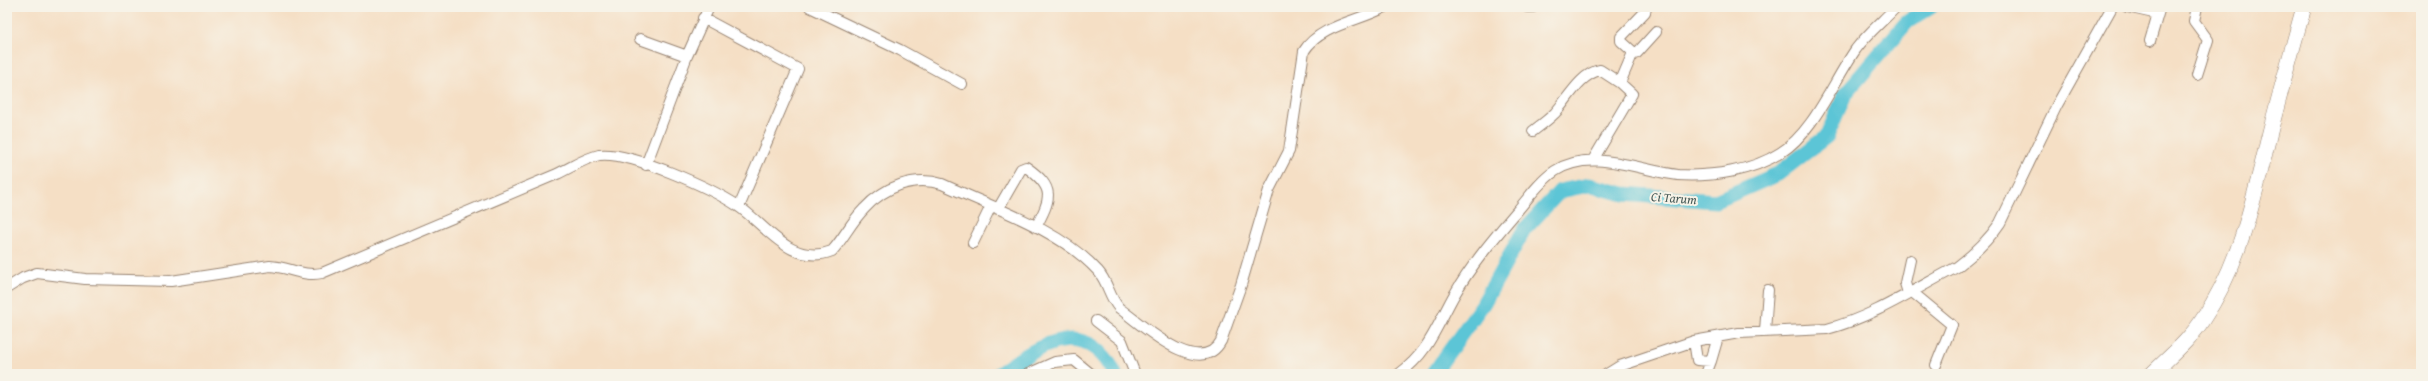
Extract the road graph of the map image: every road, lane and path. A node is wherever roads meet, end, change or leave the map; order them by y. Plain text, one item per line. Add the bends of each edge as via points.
1 (709, 7) edge
2 (810, 7) edge
3 (1385, 7) edge
4 (1527, 7) edge
5 (1534, 7) edge
6 (1646, 7) edge
7 (1896, 7) edge
8 (2112, 7) edge
9 (2127, 7) edge
10 (2197, 7) edge
11 (2304, 7) edge
12 (2159, 10) edge
13 (703, 18) junction
14 (1656, 32) dead end
15 (640, 39) dead end
16 (2150, 41) dead end
17 (1632, 55) junction
18 (687, 56) junction
19 (2197, 74) dead end
20 (1620, 83) junction
21 (962, 84) dead end
22 (1533, 131) dead end
23 (1593, 160) junction
24 (646, 165) junction
25 (739, 207) junction
26 (995, 208) junction
27 (1036, 228) junction
28 (973, 243) dead end
29 (1910, 260) dead end
30 (7, 288) edge
31 (1768, 290) dead end
32 (1910, 292) junction
33 (1096, 321) dead end
34 (1765, 331) junction
35 (1718, 337) junction
36 (1694, 341) junction
37 (1710, 361) junction
38 (1936, 365) dead end
39 (1028, 374) edge
40 (1090, 374) edge
41 (1135, 374) edge
42 (1399, 374) edge
43 (1608, 374) edge
44 (1706, 374) edge
45 (2152, 374) edge

1 - 13 street
2 - 21 street via 900,50
3 - 27 street via 1325,32 1304,51 1289,151 1269,190 1241,286 1218,348 1198,357 1164,340 1119,308 1099,272 1086,259
4 - 5 street
6 - 17 street via 1645,12 1621,37 1621,41 1632,51
7 - 23 street via 1857,48 1795,142 1764,162 1716,174 1679,175
8 - 32 street via 2057,105 1991,237 1956,267
9 - 12 street
10 - 19 street via 2194,21 2208,40
11 - 45 main road via 2282,83 2250,216 2240,245 2204,318 2193,333
12 - 16 street
13 - 18 street
13 - 25 street via 798,69
14 - 17 street via 1637,54
15 - 18 street
17 - 20 street
18 - 24 street
20 - 22 street via 1600,70 1592,73
20 - 23 street via 1632,94
23 - 42 street via 1572,162 1555,171 1531,194 1474,262 1428,345 1415,362
24 - 25 street via 701,185
24 - 30 street via 610,155 597,156 464,214 313,275 270,266 171,281 85,279 37,273
25 - 26 street via 785,246 803,252 825,254 835,247 869,203 910,181 932,180
26 - 27 street
26 - 27 street via 1021,169 1026,167 1042,178 1047,193 1047,206
26 - 28 street
29 - 32 street via 1905,283
31 - 34 street
32 - 34 street via 1861,318 1840,325 1813,330
32 - 38 street via 1952,325
33 - 41 street via 1122,341
34 - 35 street
35 - 36 street
35 - 37 street
36 - 37 street via 1697,360
36 - 43 street via 1620,366
37 - 44 street
39 - 40 street via 1055,362 1074,360

